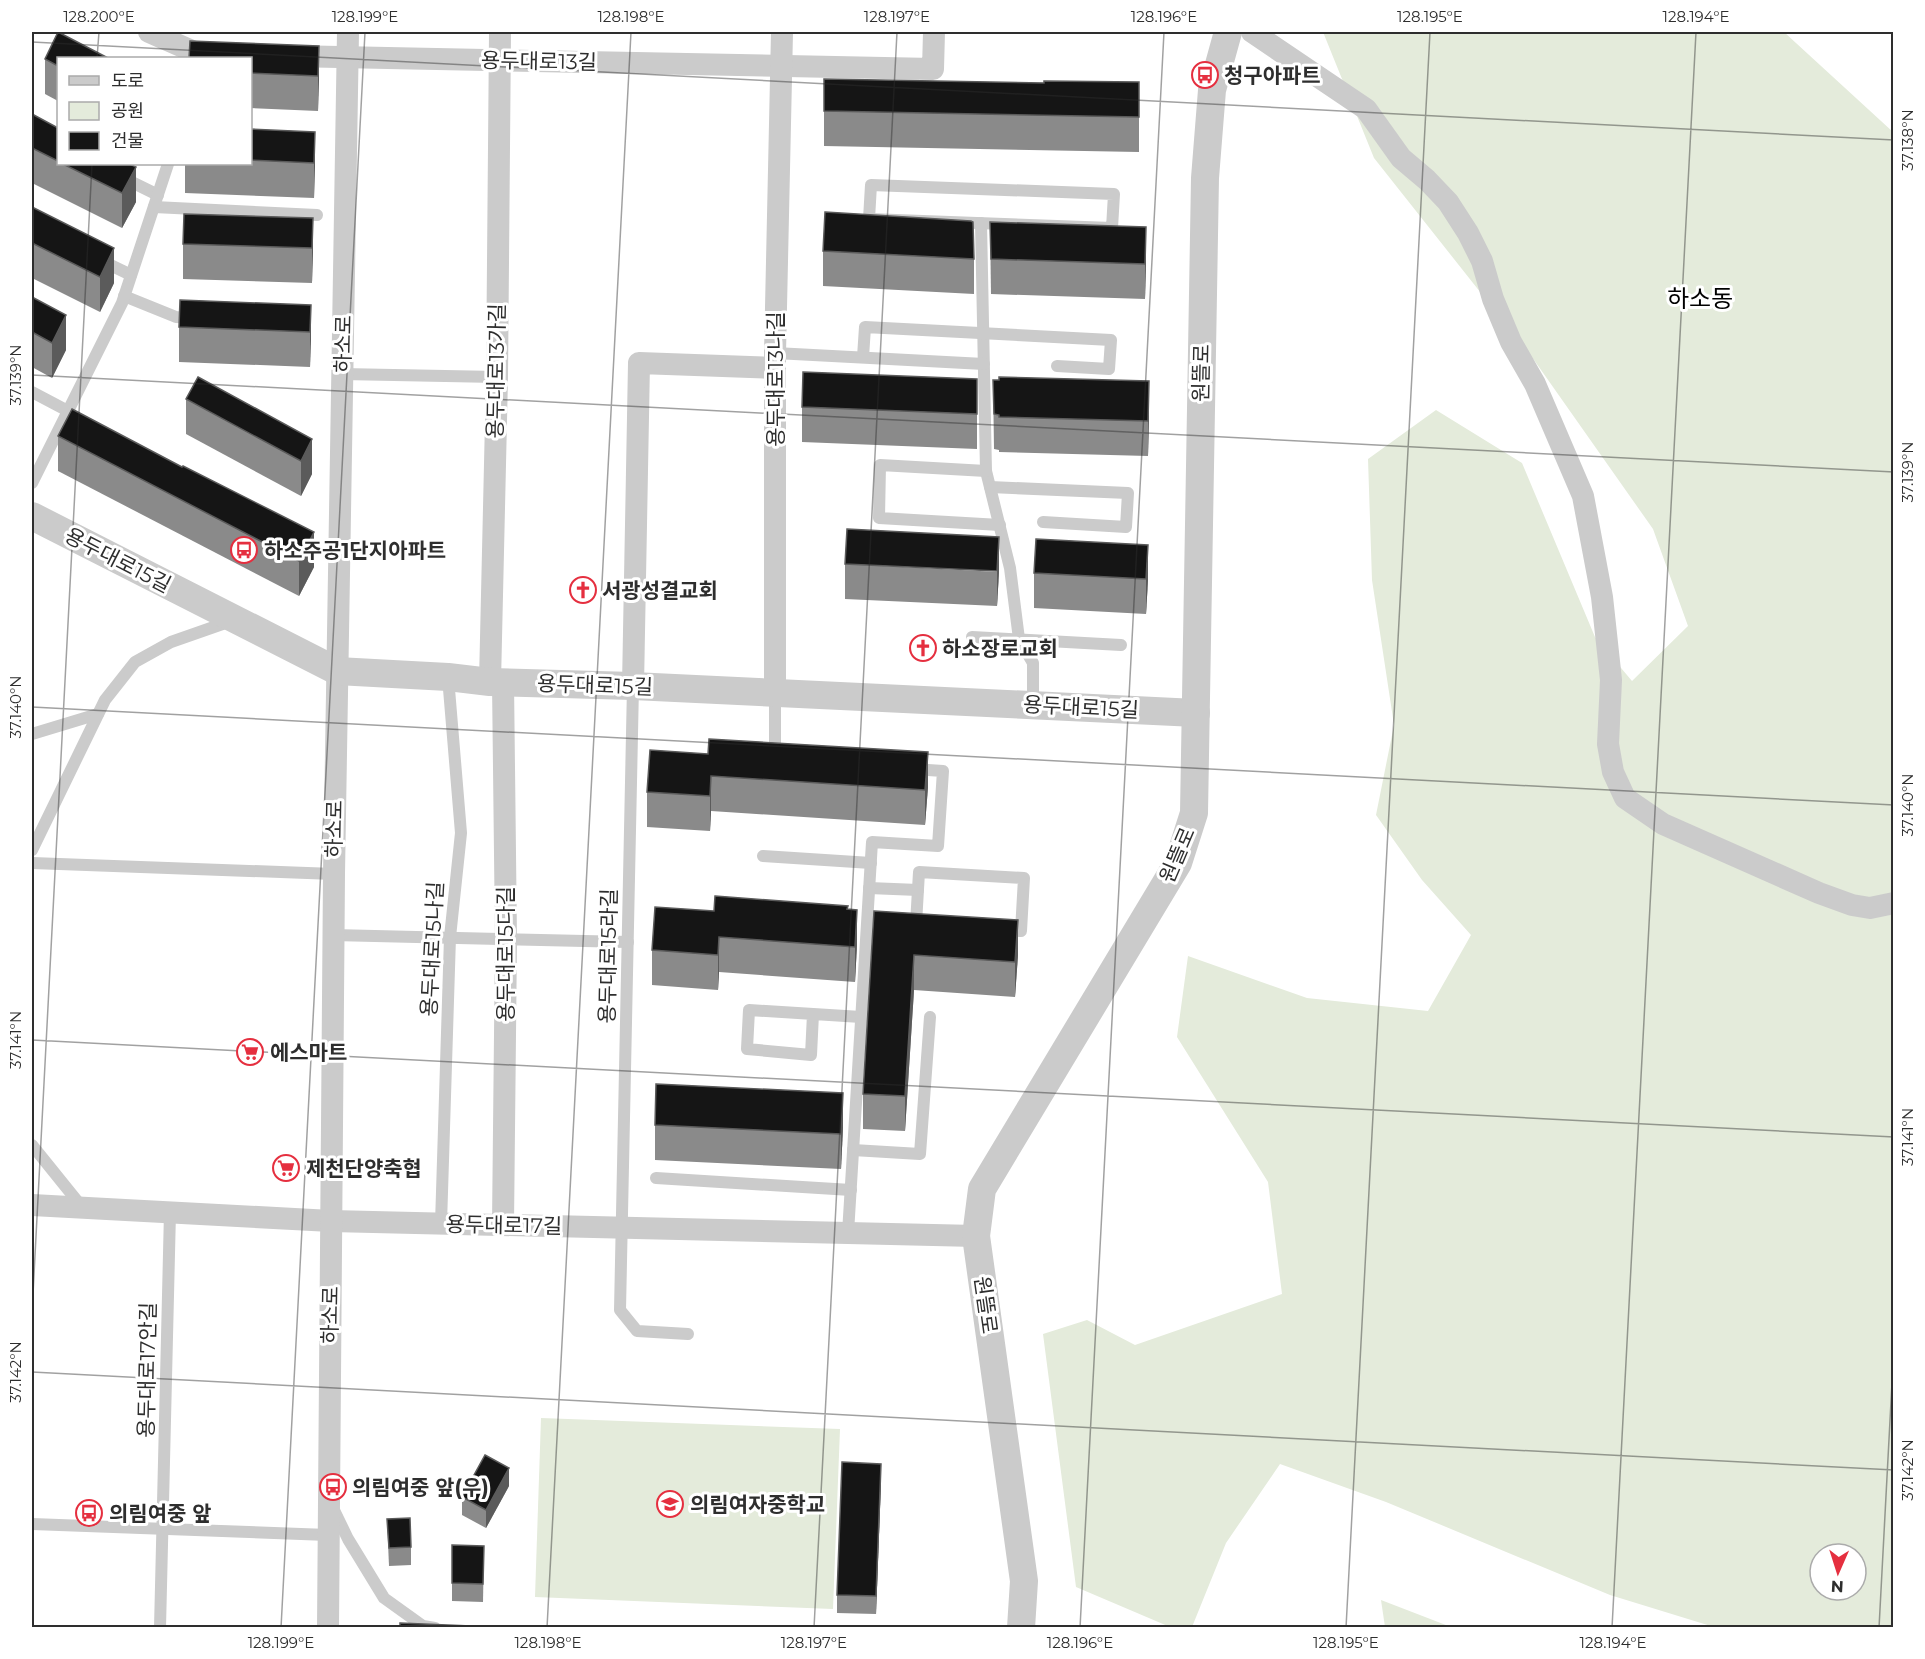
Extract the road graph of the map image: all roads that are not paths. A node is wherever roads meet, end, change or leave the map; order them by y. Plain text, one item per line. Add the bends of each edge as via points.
1 (149, 32) edge
2 (348, 32) edge
3 (500, 32) edge
4 (782, 32) edge
5 (934, 32) edge
6 (1228, 32) edge
7 (1252, 32) edge
8 (233, 55) edge
9 (268, 55) edge
10 (348, 57) junction
11 (500, 60) junction
12 (781, 65) junction
13 (97, 165) edge
14 (168, 165) edge
15 (156, 201) junction
16 (317, 215) dead end
17 (981, 223) junction
18 (91, 255) edge
19 (131, 276) junction
20 (124, 296) junction
21 (211, 318) edge
22 (984, 333) junction
23 (863, 357) junction
24 (775, 361) junction
25 (984, 364) junction
26 (1058, 366) dead end
27 (342, 374) junction
28 (497, 377) junction
29 (32, 392) edge
30 (68, 420) junction
31 (986, 471) junction
32 (32, 483) edge
33 (990, 487) junction
34 (32, 516) edge
35 (1043, 522) dead end
36 (1000, 525) junction
37 (236, 620) junction
38 (972, 637) dead end
39 (1019, 639) junction
40 (1121, 645) dead end
41 (337, 671) junction
42 (448, 676) junction
43 (496, 682) junction
44 (633, 686) junction
45 (775, 692) junction
46 (1033, 705) junction
47 (1196, 713) junction
48 (98, 714) junction
49 (32, 734) edge
50 (775, 760) edge
51 (898, 768) edge
52 (32, 850) edge
53 (763, 856) dead end
54 (32, 863) edge
55 (871, 863) junction
56 (334, 874) junction
57 (869, 888) junction
58 (918, 890) junction
59 (1893, 903) edge
60 (333, 935) junction
61 (450, 937) junction
62 (506, 939) junction
63 (628, 942) junction
64 (813, 1014) junction
65 (861, 1017) junction
66 (930, 1017) dead end
67 (32, 1144) edge
68 (853, 1150) junction
69 (657, 1178) dead end
70 (851, 1190) junction
71 (32, 1205) edge
72 (82, 1207) junction
73 (170, 1212) junction
74 (331, 1221) junction
75 (441, 1224) junction
76 (503, 1225) junction
77 (622, 1228) junction
78 (848, 1233) junction
79 (976, 1236) junction
80 (688, 1334) dead end
81 (328, 1498) junction
82 (32, 1524) edge
83 (163, 1529) junction
84 (328, 1535) junction
85 (160, 1628) edge
86 (328, 1628) edge
87 (435, 1628) edge
88 (1021, 1628) edge

1 - 8 street via 199,54
2 - 10 street, 하소로
3 - 11 street, 용두대로13가길
4 - 12 street, 용두대로13나길
5 - 12 street, 용두대로13길 via 933,69
6 - 47 street, 원뜰로 via 1212,90 1205,178
7 - 59 street via 1366,109 1401,159 1448,202 1482,261 1492,299 1535,384 1582,496 1602,597 1611,680 1608,744 1612,772 1625,798 1663,824 1820,893 1870,908
9 - 10 street, 용두대로13길
10 - 11 street, 용두대로13길
10 - 27 street, 하소로
11 - 12 street, 용두대로13길
11 - 28 street, 용두대로13가길
12 - 24 street, 용두대로13나길
13 - 15 lane
14 - 15 lane
15 - 16 lane
15 - 19 lane
17 - 17 lane via 869,219 871,184 1114,194 1112,228
17 - 22 lane
18 - 19 lane
19 - 20 lane
20 - 21 lane via 176,317
20 - 30 lane
22 - 23 lane via 865,327
22 - 25 lane
22 - 26 lane via 1111,340 1109,369
23 - 24 lane
23 - 25 lane
24 - 44 street via 639,363
24 - 45 street, 용두대로13나길
25 - 31 lane
27 - 28 lane
27 - 41 street, 하소로
28 - 43 street, 용두대로13가길
29 - 30 lane
30 - 32 lane
31 - 33 lane
31 - 36 lane via 880,465 879,518
33 - 35 lane via 1128,493 1126,527
33 - 36 lane
34 - 37 street, 용두대로15길
36 - 39 lane
37 - 41 street, 용두대로15길
37 - 48 lane via 171,642 135,663
38 - 39 lane
39 - 40 lane
39 - 46 lane via 1033,663
41 - 42 street, 용두대로15길
41 - 56 street, 하소로
42 - 43 street, 용두대로15길
42 - 61 lane, 용두대로15나길 via 460,833
43 - 44 street, 용두대로15길
43 - 62 street, 용두대로15다길
44 - 45 street, 용두대로15길
44 - 63 lane, 용두대로15라길
45 - 46 street, 용두대로15길
45 - 50 lane
46 - 47 street, 용두대로15길
47 - 79 street, 원뜰로 via 1194,813 1178,863 982,1189
48 - 49 lane
48 - 52 lane
51 - 55 lane via 943,771 938,846 872,842
53 - 55 lane
54 - 56 lane
55 - 57 lane
56 - 60 street, 하소로
57 - 58 lane
57 - 65 lane via 861,922
58 - 58 lane via 916,924 1021,931 1024,878 919,872
60 - 61 lane
60 - 74 street, 하소로
61 - 62 lane
61 - 75 lane, 용두대로15나길
62 - 63 lane
62 - 76 street, 용두대로15다길
63 - 77 lane, 용두대로15라길
64 - 64 lane via 749,1010 747,1049 811,1055
64 - 65 lane
65 - 68 lane via 850,1106
66 - 68 lane via 920,1154
67 - 72 lane
68 - 70 lane
69 - 70 lane
70 - 78 lane
71 - 72 street, 용두대로17길
72 - 73 street, 용두대로17길
73 - 74 street, 용두대로17길
73 - 83 lane, 용두대로17안길
74 - 75 street, 용두대로17길
74 - 81 street, 하소로
75 - 76 street, 용두대로17길
76 - 77 street, 용두대로17길
77 - 78 street, 용두대로17길
77 - 80 lane, 용두대로15라길 via 620,1310 637,1331
78 - 79 street, 용두대로17길
79 - 88 street, 원뜰로 via 1024,1581
81 - 84 street, 하소로
81 - 87 lane via 384,1598 423,1626
82 - 83 lane
83 - 84 lane
83 - 85 lane, 용두대로17안길
84 - 86 street, 하소로

